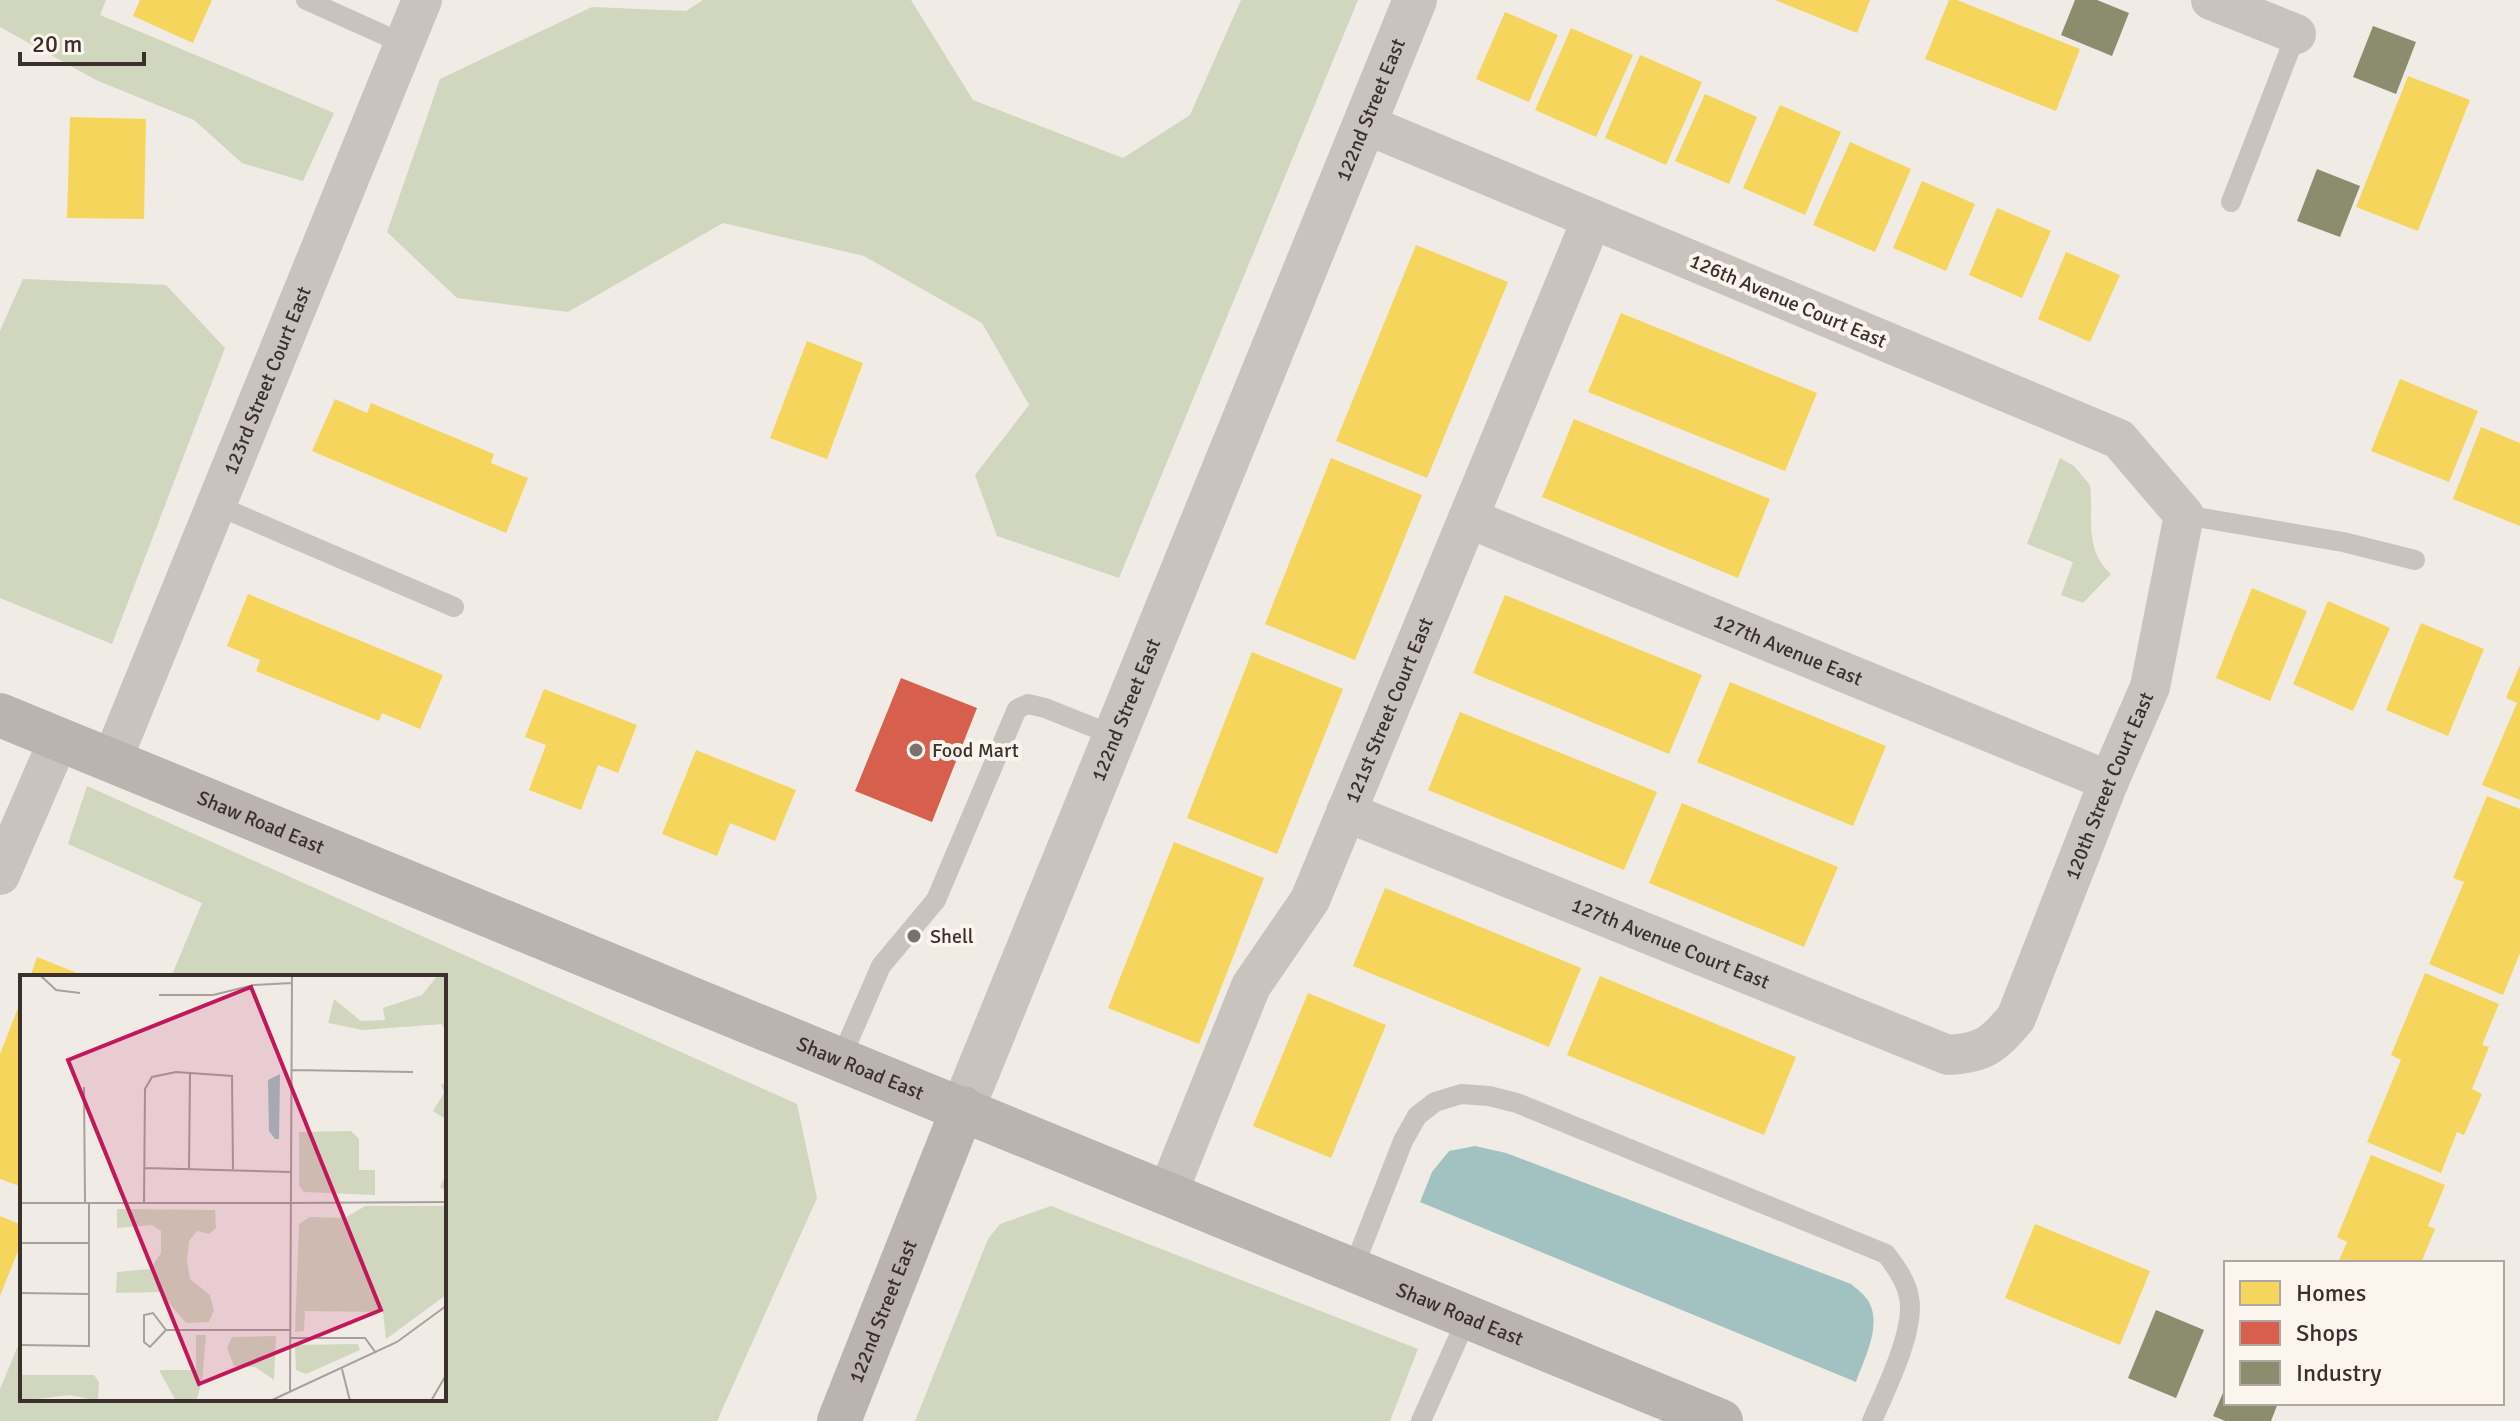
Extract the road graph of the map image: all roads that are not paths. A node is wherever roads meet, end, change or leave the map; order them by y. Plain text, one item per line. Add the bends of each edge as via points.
1 (306, 0) edge
2 (422, 0) edge
3 (1415, 0) edge
4 (2211, 0) edge
5 (2296, 34) joint
6 (404, 44) junction
7 (1365, 124) junction
8 (2231, 202) dead end
9 (1592, 219) junction
10 (216, 505) junction
11 (2184, 515) junction
12 (1468, 518) junction
13 (2415, 560) dead end
14 (454, 607) dead end
15 (0, 715) edge
16 (1115, 736) junction
17 (59, 739) junction
18 (112, 760) junction
19 (2109, 781) junction
20 (1346, 812) junction
21 (0, 875) edge
22 (1995, 1043) joint
23 (841, 1058) junction
24 (963, 1108) junction
25 (1168, 1192) junction
26 (1353, 1269) junction
27 (1468, 1316) junction
28 (839, 1421) edge
29 (1421, 1421) edge
30 (1721, 1421) edge
31 (1872, 1421) edge

1 - 6 lane
2 - 6 street, 123rd Street Court East
3 - 7 street, 122nd Street East
4 - 5 street
5 - 8 lane
6 - 10 street, 123rd Street Court East
7 - 9 street, 126th Avenue Court East
7 - 16 street, 122nd Street East
9 - 11 street, 126th Avenue Court East via 2119,439
9 - 12 street, 121st Street Court East
10 - 14 lane
10 - 18 street, 123rd Street Court East
11 - 13 lane
11 - 19 street, 120th Street Court East via 2150,687
12 - 19 street, 127th Avenue East
12 - 20 street, 121st Street Court East
15 - 17 main road, Shaw Road East
16 - 23 lane via 1045,708 1028,704 1017,709 936,900 881,966
16 - 24 street, 122nd Street East
17 - 18 main road, Shaw Road East
17 - 21 street
18 - 23 main road, Shaw Road East
19 - 22 street, 120th Street Court East via 2016,1018
20 - 22 street, 127th Avenue Court East via 1948,1055 1973,1054
20 - 25 street, 121st Street Court East via 1310,900 1251,986
23 - 24 main road, Shaw Road East
24 - 25 main road, Shaw Road East
24 - 28 main road, 122nd Street East
25 - 26 main road, Shaw Road East
26 - 27 main road, Shaw Road East
26 - 31 lane via 1417,1116 1435,1102 1461,1094 1517,1103 1886,1254 1910,1299 1908,1323
27 - 29 lane
27 - 30 main road, Shaw Road East

